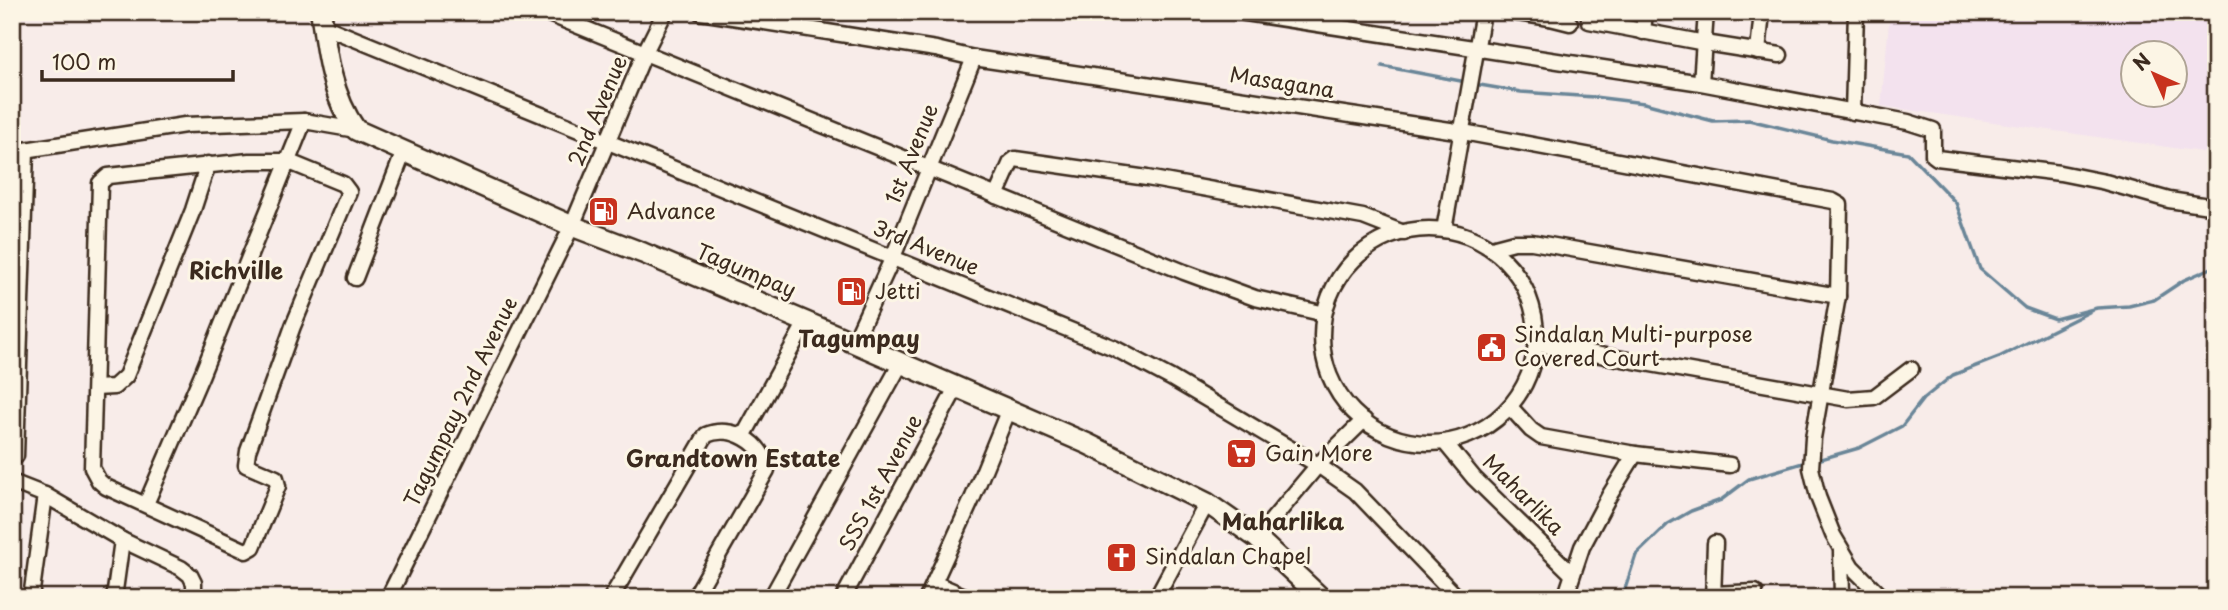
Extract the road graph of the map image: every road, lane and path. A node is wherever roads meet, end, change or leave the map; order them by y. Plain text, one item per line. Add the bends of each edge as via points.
1 (544, 12) edge
2 (664, 12) edge
3 (700, 12) edge
4 (1239, 12) edge
5 (1483, 12) edge
6 (1511, 12) edge
7 (1590, 12) edge
8 (1645, 12) edge
9 (1706, 12) edge
10 (1762, 12) edge
11 (1856, 12) edge
12 (1550, 15) edge
13 (322, 19) edge
14 (1330, 19) edge
15 (1570, 23) dead end
16 (1643, 32) junction
17 (1705, 43) junction
18 (1476, 48) junction
19 (645, 52) junction
20 (1758, 52) junction
21 (1780, 55) dead end
22 (974, 58) junction
23 (1701, 83) junction
24 (1853, 112) junction
25 (304, 121) junction
26 (356, 130) junction
27 (1463, 132) junction
28 (608, 142) junction
29 (19, 151) edge
30 (404, 151) junction
31 (287, 161) junction
32 (208, 164) junction
33 (928, 169) junction
34 (996, 196) junction
35 (2216, 207) edge
36 (572, 226) junction
37 (1444, 230) junction
38 (1404, 233) junction
39 (1495, 247) junction
40 (893, 257) junction
41 (355, 278) dead end
42 (1838, 296) junction
43 (1321, 313) junction
44 (807, 322) junction
45 (854, 342) junction
46 (1538, 344) junction
47 (901, 363) junction
48 (1911, 369) dead end
49 (95, 388) junction
50 (956, 388) junction
51 (1821, 396) junction
52 (1511, 408) junction
53 (1009, 409) junction
54 (1364, 420) junction
55 (744, 435) junction
56 (1446, 444) junction
57 (1635, 454) junction
58 (16, 456) dead end
59 (1318, 465) junction
60 (1730, 465) dead end
61 (12, 482) edge
62 (45, 495) junction
63 (1207, 503) junction
64 (146, 505) junction
65 (1257, 538) junction
66 (122, 540) junction
67 (1715, 543) dead end
68 (1842, 550) junction
69 (1572, 574) junction
70 (934, 583) junction
71 (1755, 592) dead end
72 (1713, 596) edge
73 (31, 598) edge
74 (114, 598) edge
75 (194, 598) edge
76 (388, 598) edge
77 (611, 598) edge
78 (694, 598) edge
79 (771, 598) edge
80 (844, 598) edge
81 (926, 598) edge
82 (969, 598) edge
83 (1156, 598) edge
84 (1321, 598) edge
85 (1458, 598) edge
86 (1565, 598) edge
87 (1842, 598) edge
88 (1883, 598) edge

1 - 19 street
2 - 19 street, 2nd Avenue
3 - 22 street, Masagana
4 - 14 street
5 - 18 street
6 - 12 street
7 - 16 street via 1589,21
8 - 16 street
9 - 17 street
10 - 20 street
11 - 24 street
12 - 15 street
13 - 26 main road via 339,103
13 - 28 street, 3rd Avenue
14 - 18 street
16 - 17 street
17 - 20 street
17 - 23 street
18 - 23 street
18 - 27 street
19 - 28 street, 2nd Avenue
19 - 33 street
20 - 21 street
22 - 27 street, Masagana
22 - 33 street, 1st Avenue
23 - 24 street
24 - 35 street via 1933,130 1932,151 1937,158 2060,173
25 - 26 street
25 - 29 street via 185,125
25 - 31 street
26 - 30 main road, Tagumpay
27 - 37 street
27 - 42 street, Masagana via 1829,200 1840,205
28 - 36 street, 2nd Avenue
28 - 40 street, 3rd Avenue
29 - 58 street
30 - 36 main road, Tagumpay
30 - 41 street
31 - 32 street
31 - 64 street
31 - 64 street via 343,184 349,192 248,451 248,466 276,478 278,486 253,547 244,550
32 - 49 street via 127,376 114,387
32 - 49 street via 107,176 100,183
33 - 34 street
33 - 40 street, 1st Avenue
34 - 38 street via 1010,162 1016,159 1363,217
34 - 43 street via 1255,298
36 - 44 main road, Tagumpay
36 - 76 street, Tagumpay 2nd Avenue
37 - 38 street
37 - 39 street
38 - 43 street via 1385,238 1348,269 1330,291
39 - 42 street via 1532,242
39 - 46 street via 1515,270
40 - 45 street, 1st Avenue
40 - 59 street, 3rd Avenue via 1114,348
42 - 51 street
43 - 54 street via 1321,348 1331,378 1343,401
44 - 45 main road, Tagumpay
44 - 55 street
45 - 47 main road, Tagumpay
46 - 51 street
46 - 52 street
47 - 50 main road, Tagumpay
47 - 79 street
48 - 51 street via 1874,397
49 - 64 street via 92,468 106,487
50 - 53 main road, Tagumpay
50 - 80 street, SSS 1st Avenue
51 - 68 street via 1811,468 1818,498
52 - 56 street via 1478,433
52 - 57 street via 1541,437
53 - 63 main road, Tagumpay
53 - 70 street
54 - 56 street via 1384,433 1411,441
54 - 59 street
55 - 77 street via 706,435
55 - 78 street via 762,454 767,470
56 - 69 street, Maharlika via 1474,478
57 - 60 street
57 - 69 street, Maharlika via 1598,516
59 - 65 street
59 - 85 street, 3rd Avenue via 1355,491
61 - 62 street
62 - 66 street
62 - 73 street
63 - 65 main road, Tagumpay
63 - 83 street
65 - 84 main road, Tagumpay
66 - 74 street
66 - 75 street via 190,575
67 - 72 street
68 - 87 street
68 - 88 street
69 - 86 street, Maharlika
70 - 81 street
70 - 82 street
71 - 72 street

